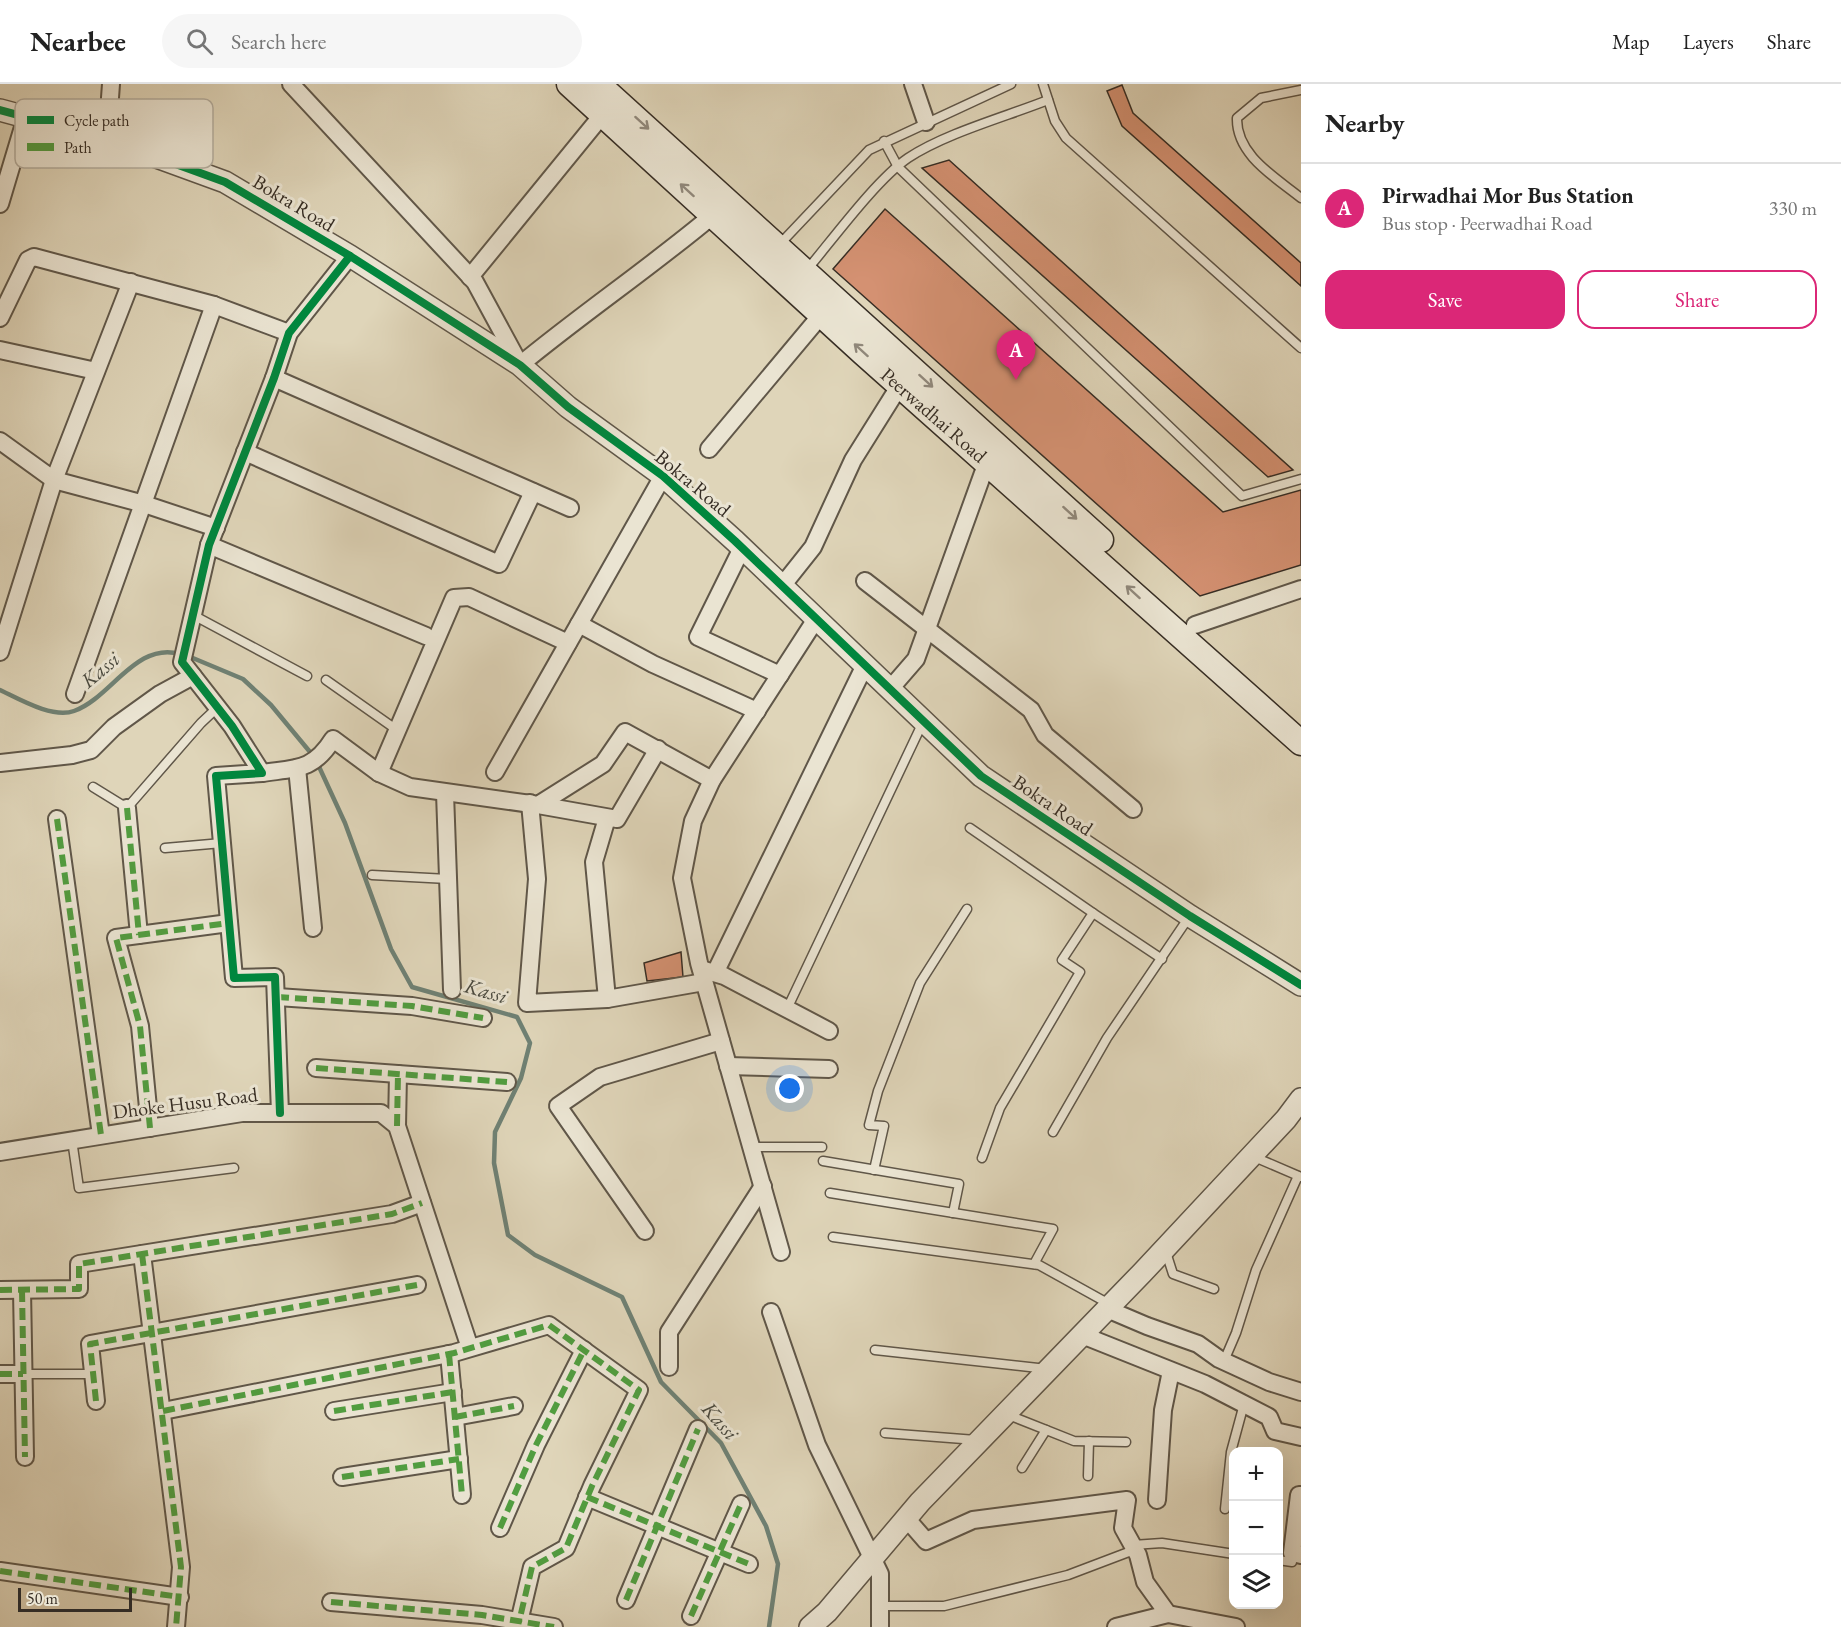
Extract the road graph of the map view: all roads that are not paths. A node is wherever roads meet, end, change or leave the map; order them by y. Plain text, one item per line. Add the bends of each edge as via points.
1 (111, 84) edge
2 (291, 84) edge
3 (569, 84) edge
4 (598, 84) edge
5 (913, 84) edge
6 (1011, 84) edge
7 (1043, 84) edge
8 (1301, 90) edge
9 (110, 99) edge
10 (1048, 100) junction
11 (0, 110) edge
12 (15, 114) edge
13 (603, 114) junction
14 (926, 122) junction
15 (884, 141) junction
16 (15, 154) edge
17 (898, 167) junction
18 (186, 168) edge
19 (1301, 198) edge
20 (0, 204) edge
21 (713, 215) junction
22 (771, 253) junction
23 (350, 256) junction
24 (470, 277) junction
25 (798, 279) junction
26 (131, 282) junction
27 (214, 305) junction
28 (822, 315) junction
29 (0, 318) edge
30 (289, 333) junction
31 (1301, 348) edge
32 (0, 350) edge
33 (520, 365) junction
34 (96, 371) junction
35 (274, 378) junction
36 (900, 385) junction
37 (0, 441) edge
38 (709, 449) dead end
39 (245, 452) junction
40 (987, 462) junction
41 (663, 476) junction
42 (1301, 479) edge
43 (54, 480) junction
44 (533, 492) junction
45 (144, 504) junction
46 (570, 508) dead end
47 (216, 528) junction
48 (209, 545) junction
49 (742, 548) junction
50 (865, 581) dead end
51 (782, 586) junction
52 (1301, 589) edge
53 (193, 615) junction
54 (816, 619) junction
55 (579, 624) junction
56 (1195, 625) junction
57 (927, 628) junction
58 (426, 636) dead end
59 (568, 643) junction
60 (0, 651) edge
61 (865, 665) junction
62 (780, 675) junction
63 (193, 676) junction
64 (307, 676) dead end
65 (326, 680) dead end
66 (890, 690) junction
67 (75, 694) dead end
68 (218, 708) junction
69 (757, 711) junction
70 (923, 722) junction
71 (1301, 722) edge
72 (397, 730) junction
73 (1301, 743) edge
74 (658, 748) junction
75 (0, 763) edge
76 (297, 768) junction
77 (495, 772) dead end
78 (262, 773) junction
79 (379, 773) junction
80 (712, 780) junction
81 (93, 787) dead end
82 (445, 793) junction
83 (534, 804) junction
84 (127, 808) junction
85 (1134, 809) dead end
86 (607, 818) junction
87 (57, 819) dead end
88 (970, 828) dead end
89 (222, 843) junction
90 (165, 848) dead end
91 (372, 875) dead end
92 (448, 879) junction
93 (967, 909) dead end
94 (1093, 913) junction
95 (1190, 916) junction
96 (229, 923) junction
97 (313, 928) dead end
98 (139, 935) junction
99 (1162, 959) junction
100 (706, 975) junction
101 (1301, 985) edge
102 (452, 990) dead end
103 (277, 997) junction
104 (607, 999) junction
105 (787, 1009) junction
106 (483, 1018) dead end
107 (829, 1031) dead end
108 (721, 1041) junction
109 (728, 1066) junction
110 (316, 1068) dead end
111 (829, 1069) dead end
112 (398, 1074) junction
113 (507, 1082) dead end
114 (1301, 1099) edge
115 (280, 1113) junction
116 (397, 1126) junction
117 (150, 1128) junction
118 (1053, 1132) dead end
119 (101, 1136) junction
120 (72, 1140) junction
121 (752, 1147) junction
122 (822, 1147) dead end
123 (0, 1152) edge
124 (1252, 1156) junction
125 (982, 1158) dead end
126 (823, 1161) dead end
127 (234, 1168) dead end
128 (874, 1170) junction
129 (1300, 1177) edge
130 (763, 1186) junction
131 (830, 1192) dead end
132 (422, 1203) junction
133 (953, 1213) junction
134 (645, 1231) dead end
135 (833, 1237) dead end
136 (1165, 1249) junction
137 (781, 1252) dead end
138 (142, 1254) junction
139 (1034, 1264) junction
140 (417, 1285) dead end
141 (1214, 1289) dead end
142 (0, 1290) edge
143 (22, 1290) junction
144 (1109, 1307) junction
145 (771, 1312) dead end
146 (152, 1333) junction
147 (1082, 1335) junction
148 (468, 1342) dead end
149 (584, 1350) junction
150 (874, 1350) dead end
151 (449, 1354) junction
152 (1224, 1361) junction
153 (669, 1367) dead end
154 (1049, 1369) junction
155 (1172, 1371) junction
156 (0, 1374) edge
157 (23, 1374) junction
158 (93, 1374) junction
159 (1300, 1388) edge
160 (453, 1392) junction
161 (96, 1401) dead end
162 (1244, 1404) junction
163 (514, 1406) dead end
164 (163, 1411) junction
165 (334, 1411) dead end
166 (1005, 1414) junction
167 (455, 1417) junction
168 (698, 1429) dead end
169 (1046, 1430) junction
170 (885, 1433) dead end
171 (1301, 1437) edge
172 (980, 1440) junction
173 (1089, 1441) junction
174 (1126, 1442) dead end
175 (25, 1457) dead end
176 (459, 1459) junction
177 (1022, 1468) dead end
178 (1088, 1476) dead end
179 (342, 1477) dead end
180 (1300, 1493) edge
181 (462, 1495) dead end
182 (587, 1497) junction
183 (1157, 1500) dead end
184 (741, 1504) dead end
185 (1225, 1509) dead end
186 (906, 1518) junction
187 (657, 1527) junction
188 (500, 1528) dead end
189 (1133, 1547) junction
190 (720, 1552) junction
191 (1229, 1553) edge
192 (1290, 1556) edge
193 (873, 1557) junction
194 (749, 1564) dead end
195 (0, 1570) edge
196 (180, 1597) junction
197 (626, 1600) dead end
198 (331, 1602) dead end
199 (882, 1606) junction
200 (1168, 1614) junction
201 (691, 1616) dead end
202 (519, 1622) junction
203 (176, 1627) edge
204 (554, 1627) edge
205 (810, 1627) edge
206 (880, 1627) edge
207 (1116, 1627) edge
208 (1236, 1627) edge

1 - 9 street
2 - 24 street
3 - 13 main road, Peerwadhai Road
4 -> 22 main road
5 - 14 street
6 - 14 lane
7 - 10 lane
8 - 19 lane via 1261,99 1237,118 1237,130 1249,155
10 - 17 lane via 927,147
10 - 31 lane via 1066,138
11 - 12 street, Bokra Road
21 -> 13 main road, Peerwadhai Road
13 - 24 street
14 - 15 lane
15 - 17 lane
15 - 22 lane via 869,150
16 - 20 street
17 - 25 lane
17 - 42 lane via 1242,496
18 - 23 street, Bokra Road via 225,182
21 - 22 main road, Peerwadhai Road
21 - 33 street via 664,257
22 - 25 main road, Peerwadhai Road
23 - 30 street
23 - 33 street, Bokra Road
24 - 33 street
25 - 28 main road, Peerwadhai Road
25 -> 56 main road
26 - 27 street
26 - 29 street via 34,257 28,260
26 - 34 street
27 - 30 street
27 - 45 street
36 -> 28 main road, Peerwadhai Road
28 - 38 street
30 - 35 street
32 - 34 street
33 - 41 street, Bokra Road via 568,407
34 - 43 street
35 - 39 street
35 - 44 street
36 - 40 main road, Peerwadhai Road
36 - 51 street via 853,459 813,547
37 - 43 street
39 - 44 street via 499,564
39 - 47 street
40 - 57 street
73 -> 40 main road, Peerwadhai Road
41 - 49 street, Bokra Road
41 - 55 street
43 - 45 street
43 - 60 street
44 - 46 street
45 - 47 street
45 - 67 street
47 - 48 street
48 - 53 street
48 - 58 street
49 - 51 street, Bokra Road
49 - 62 street via 699,637
50 - 57 street
51 - 54 street, Bokra Road
52 - 56 street
53 - 63 street via 182,662
53 - 64 lane
54 - 61 street, Bokra Road
54 - 62 street
55 - 59 street
55 - 69 street via 653,664
56 - 71 main road
57 - 66 street via 916,659
57 - 85 street via 1031,710 1046,735
59 - 72 street via 469,597 454,598
59 - 77 street
61 - 66 street, Bokra Road
61 - 100 street
62 - 69 street
63 - 68 street
63 - 75 street via 114,727 91,750
65 - 72 lane
66 - 70 street, Bokra Road
68 - 78 street
68 - 84 lane
69 - 80 street
70 - 95 street, Bokra Road via 981,776
70 - 105 lane
72 - 79 street
74 - 80 street
74 - 83 street via 625,732 603,764
74 - 86 street via 617,819
76 - 78 street
76 - 79 street via 323,756 333,740
76 - 97 street
78 - 89 street via 216,776
79 - 82 street via 410,787
80 - 100 street via 693,821 682,878
81 - 84 lane
82 - 83 street
82 - 92 street
83 - 86 street
83 - 104 street via 537,879 527,1003
84 - 98 street
86 - 104 street via 594,862
87 - 119 street
88 - 94 lane
89 - 90 lane
89 - 96 street
91 - 92 lane
92 - 102 street
93 - 128 lane via 920,983 878,1091 869,1125 884,1126
94 - 99 lane
94 - 125 lane via 1062,960 1080,972 1000,1108
95 - 99 lane
95 - 101 street, Bokra Road
96 - 98 street
96 - 103 street via 234,978 275,977
98 - 117 street via 116,938 140,1026
99 - 118 lane via 1107,1038
100 - 104 street
100 - 105 street
100 - 108 street
103 - 106 street via 412,1006
103 - 115 street
105 - 107 street
108 - 109 street
108 - 134 street via 600,1077 558,1106
109 - 111 street
109 - 121 street
110 - 112 street
112 - 113 street
112 - 116 street
114 - 124 street
115 - 116 street, Dhoke Husu Road via 381,1113
115 - 117 street, Dhoke Husu Road via 242,1113
116 - 132 street
117 - 119 street, Dhoke Husu Road
119 - 120 street, Dhoke Husu Road
120 - 123 street, Dhoke Husu Road
120 - 127 lane via 79,1188
121 - 122 lane
121 - 130 street
124 - 129 lane
124 - 136 street
126 - 128 lane
128 - 133 lane via 959,1184
129 - 152 lane via 1256,1270
130 - 137 street
130 - 153 street via 669,1332
131 - 133 lane
132 - 138 street via 392,1214
132 - 148 street
133 - 139 lane via 1053,1229
135 - 139 lane
136 - 141 lane via 1173,1274
136 - 144 street
138 - 143 street via 79,1264 79,1289
138 - 146 street
139 - 144 lane
140 - 146 street
142 - 143 street
143 - 157 street
144 - 147 street
144 - 152 street via 1198,1344
145 - 193 street via 818,1445 855,1528
146 - 158 street via 90,1344
146 - 164 street
147 - 154 street
147 - 155 street
149 - 151 street via 549,1325
149 - 182 street via 639,1390
149 - 188 street
150 - 154 lane
151 - 160 street
151 - 164 street
152 - 159 street
154 - 166 street
155 - 162 street
155 - 183 street via 1162,1410
156 - 157 street
157 - 158 lane
157 - 175 street
158 - 161 street
160 - 165 street
160 - 167 street
162 - 171 street via 1269,1417 1275,1431
162 - 185 lane via 1232,1452
163 - 167 street
164 - 196 street via 181,1567
166 - 169 lane
166 - 172 street
167 - 176 street
168 - 187 street
169 - 173 lane via 1074,1441
169 - 177 lane
170 - 172 lane
172 - 186 street
173 - 174 lane
173 - 178 lane
176 - 179 street
176 - 181 street
180 - 192 street
182 - 187 street
182 - 202 street via 566,1548 532,1567
184 - 190 street
186 - 189 street via 926,1541 973,1520 1127,1500 1123,1528
186 - 193 street
187 - 190 street
187 - 197 street
189 - 191 lane via 1162,1543
189 - 199 lane via 1068,1575 944,1606
189 - 200 street via 1145,1582
190 - 194 street
190 - 201 street
193 - 199 street via 880,1574
193 - 205 street
195 - 196 street
196 - 203 street
198 - 202 street
199 - 206 street
200 - 207 street
200 - 208 street
202 - 204 street

